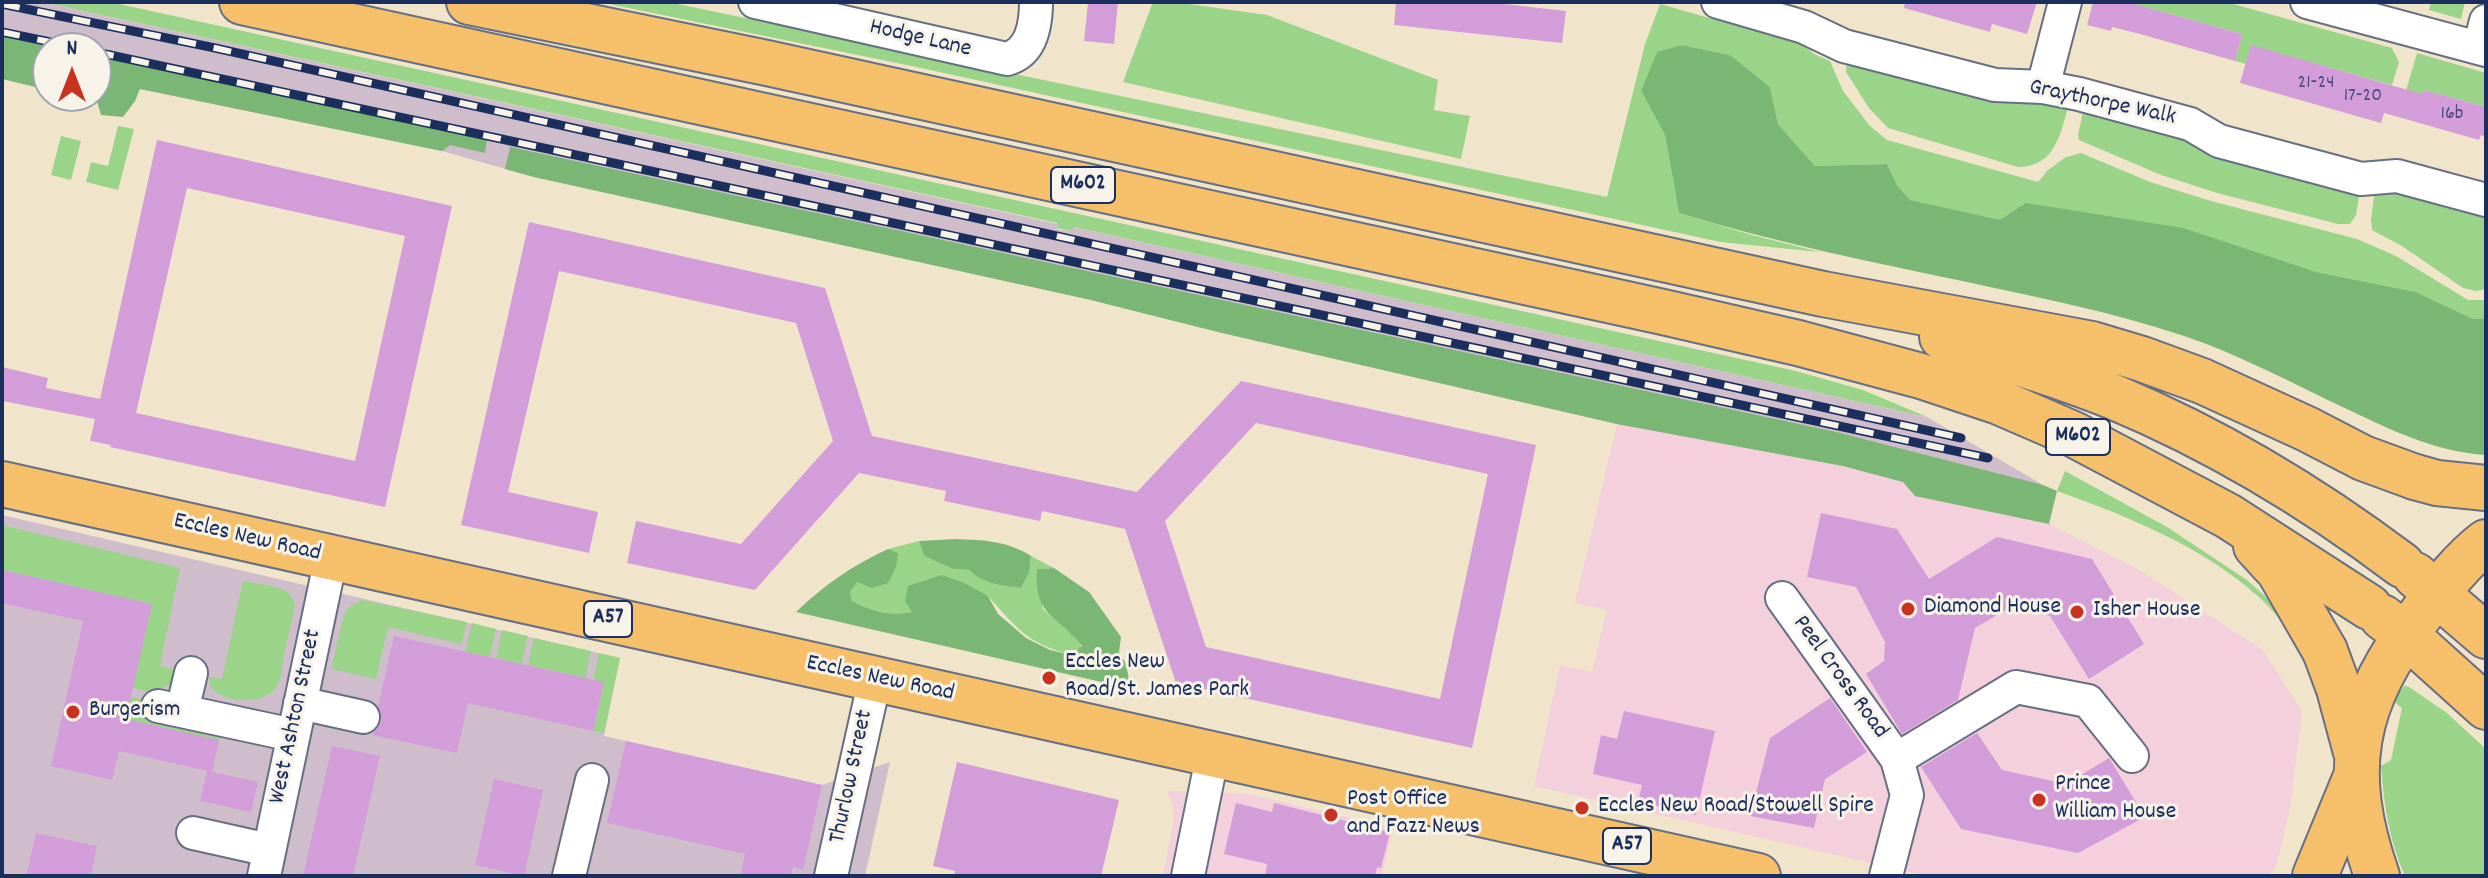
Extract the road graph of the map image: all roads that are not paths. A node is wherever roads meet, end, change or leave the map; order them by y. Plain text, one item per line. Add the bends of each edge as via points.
1 (242, 2) edge
2 (469, 2) edge
3 (755, 2) edge
4 (1036, 2) edge
5 (1718, 2) edge
6 (2065, 2) edge
7 (2307, 2) edge
8 (2484, 40) edge
9 (2043, 87) junction
10 (2486, 200) edge
11 (1823, 294) junction
12 (2, 484) edge
13 (2486, 488) edge
14 (2228, 516) junction
15 (2486, 542) edge
16 (331, 558) junction
17 (2436, 593) junction
18 (1782, 598) dead end
19 (2405, 634) junction
20 (2486, 636) edge
21 (191, 673) dead end
22 (875, 679) junction
23 (300, 703) junction
24 (2486, 707) edge
25 (363, 717) dead end
26 (293, 735) junction
27 (1213, 753) junction
28 (2132, 756) dead end
29 (1897, 759) junction
30 (2356, 767) junction
31 (592, 780) dead end
32 (193, 833) dead end
33 (267, 863) edge
34 (1673, 866) edge
35 (569, 876) edge
36 (831, 876) edge
37 (1188, 876) edge
38 (1758, 876) edge
39 (1886, 876) edge
40 (2315, 876) edge
41 (2377, 876) edge

1 - 14 main road, M602 via 1798,343 1999,402 2073,434
2 - 11 main road, M602
3 - 4 street, Hodge Lane via 1001,58 1023,52 1036,22
5 - 9 street, Graythorpe Walk via 1804,27 1859,50 1995,85
6 - 9 street
7 - 8 street
9 - 10 street, Graythorpe Walk via 2190,124 2219,141 2361,179 2397,176
11 - 13 main road, M602 via 2092,344 2202,381 2363,458 2437,483
11 - 17 main road, M602 via 2070,380 2154,415 2286,485
12 - 16 main road, Eccles New Road / A57
14 - 19 main road, M602
14 - 30 main road, M602 via 2279,571 2325,651
15 - 17 main road
16 - 22 main road, Eccles New Road / A57
16 - 23 street, West Ashton Street
17 - 19 main road
17 - 20 main road
18 - 29 street, Peel Cross Road
19 - 24 main road
19 - 30 main road via 2372,692
21 - 26 street via 170,709
22 - 27 main road, Eccles New Road / A57
22 - 36 street, Thurlow Street
23 - 25 street
23 - 26 street, West Ashton Street
26 - 33 street, West Ashton Street
27 - 34 main road, Eccles New Road / A57
27 - 37 street
28 - 29 street, Peel Cross Road via 2088,701 2016,687
29 - 39 street, Peel Cross Road via 1907,795
30 - 40 main road
30 - 41 main road via 2360,819
31 - 35 street
32 - 33 street
34 - 38 main road, Eccles New Road / A57

